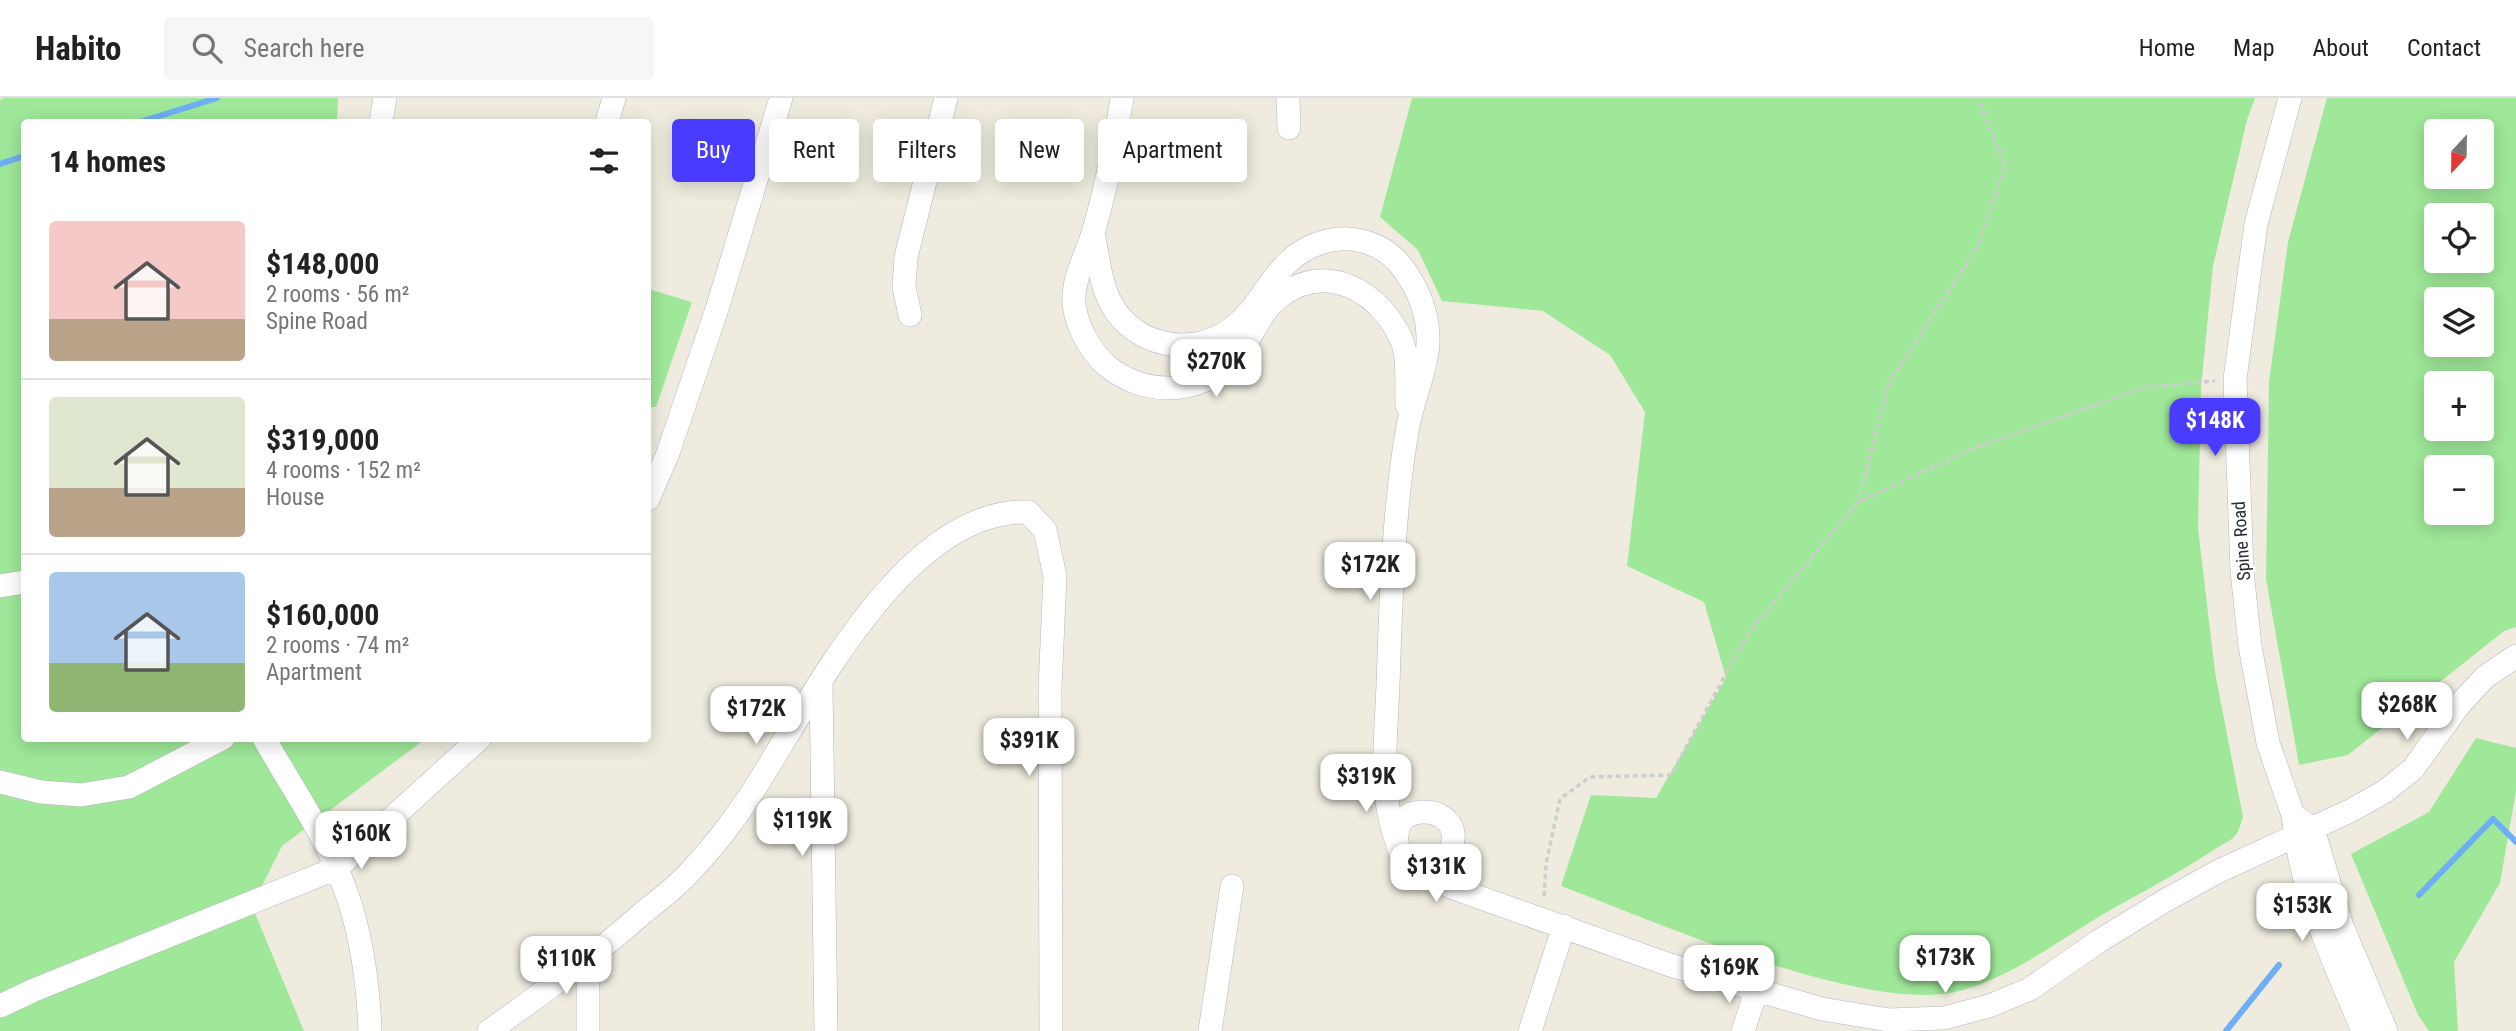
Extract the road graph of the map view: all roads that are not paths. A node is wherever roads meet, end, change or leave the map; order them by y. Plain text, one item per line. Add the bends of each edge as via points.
1 (385, 98) edge
2 (614, 98) edge
3 (781, 98) edge
4 (946, 98) edge
5 (1122, 98) edge
6 (1288, 98) edge
7 (2290, 98) edge
8 (381, 119) edge
9 (608, 119) edge
10 (1289, 128) dead end
11 (1093, 233) junction
12 (911, 315) dead end
13 (1408, 425) junction
14 (651, 492) edge
15 (21, 582) edge
16 (0, 586) edge
17 (2516, 656) edge
18 (821, 683) junction
19 (215, 742) edge
20 (266, 742) edge
21 (476, 742) edge
22 (1386, 781) junction
23 (0, 782) edge
24 (1418, 812) junction
25 (2300, 827) junction
26 (1395, 838) junction
27 (1452, 853) junction
28 (337, 868) junction
29 (1426, 870) junction
30 (1232, 886) dead end
31 (1470, 894) junction
32 (1564, 926) junction
33 (588, 962) junction
34 (1756, 992) junction
35 (0, 1006) edge
36 (1944, 1024) edge
37 (370, 1031) edge
38 (489, 1031) edge
39 (588, 1031) edge
40 (826, 1031) edge
41 (1051, 1031) edge
42 (1210, 1031) edge
43 (1530, 1031) edge
44 (1743, 1031) edge
45 (2363, 1031) edge
46 (2386, 1031) edge

1 - 8 street
2 - 9 street
3 - 14 street via 717,309
4 - 12 street via 906,257 904,287
5 - 11 street
6 - 10 street
7 - 25 street, Spine Road via 2256,224 2235,379 2242,571 2250,646 2268,743
11 - 13 street via 1110,303 1124,323 1143,337 1167,344 1188,345 1231,330 1289,258 1303,248 1347,237 1391,254 1420,294 1427,320 1428,345
11 - 13 street via 1077,276 1077,316 1086,340 1119,376 1161,389 1188,387 1215,376 1236,358 1278,298 1301,286 1340,283 1363,291 1378,303 1403,344
13 - 22 street via 1390,629
15 - 16 street
17 - 25 street via 2485,677 2413,769 2384,792
18 - 33 street via 751,794 688,874
18 - 40 street
18 - 41 street via 886,590 928,550 969,525 1013,512 1028,512 1045,530 1055,576
19 - 23 street via 129,787 81,795
20 - 28 street
21 - 28 street
22 - 24 street
22 - 26 street via 1388,817
24 - 26 street via 1403,821
24 - 27 street via 1435,812 1448,822 1455,837
25 - 36 street via 2166,900 2030,989
25 - 45 street, Spine Road via 2321,933
25 - 46 street, Spine Road
26 - 29 street via 1403,860
27 - 29 street via 1441,865
27 - 31 street via 1457,874
28 - 35 street
28 - 37 street via 368,981
29 - 31 street
30 - 42 street
31 - 32 street
32 - 34 street
32 - 43 street
33 - 38 street
33 - 39 street
34 - 36 street via 1822,1009
34 - 44 street

